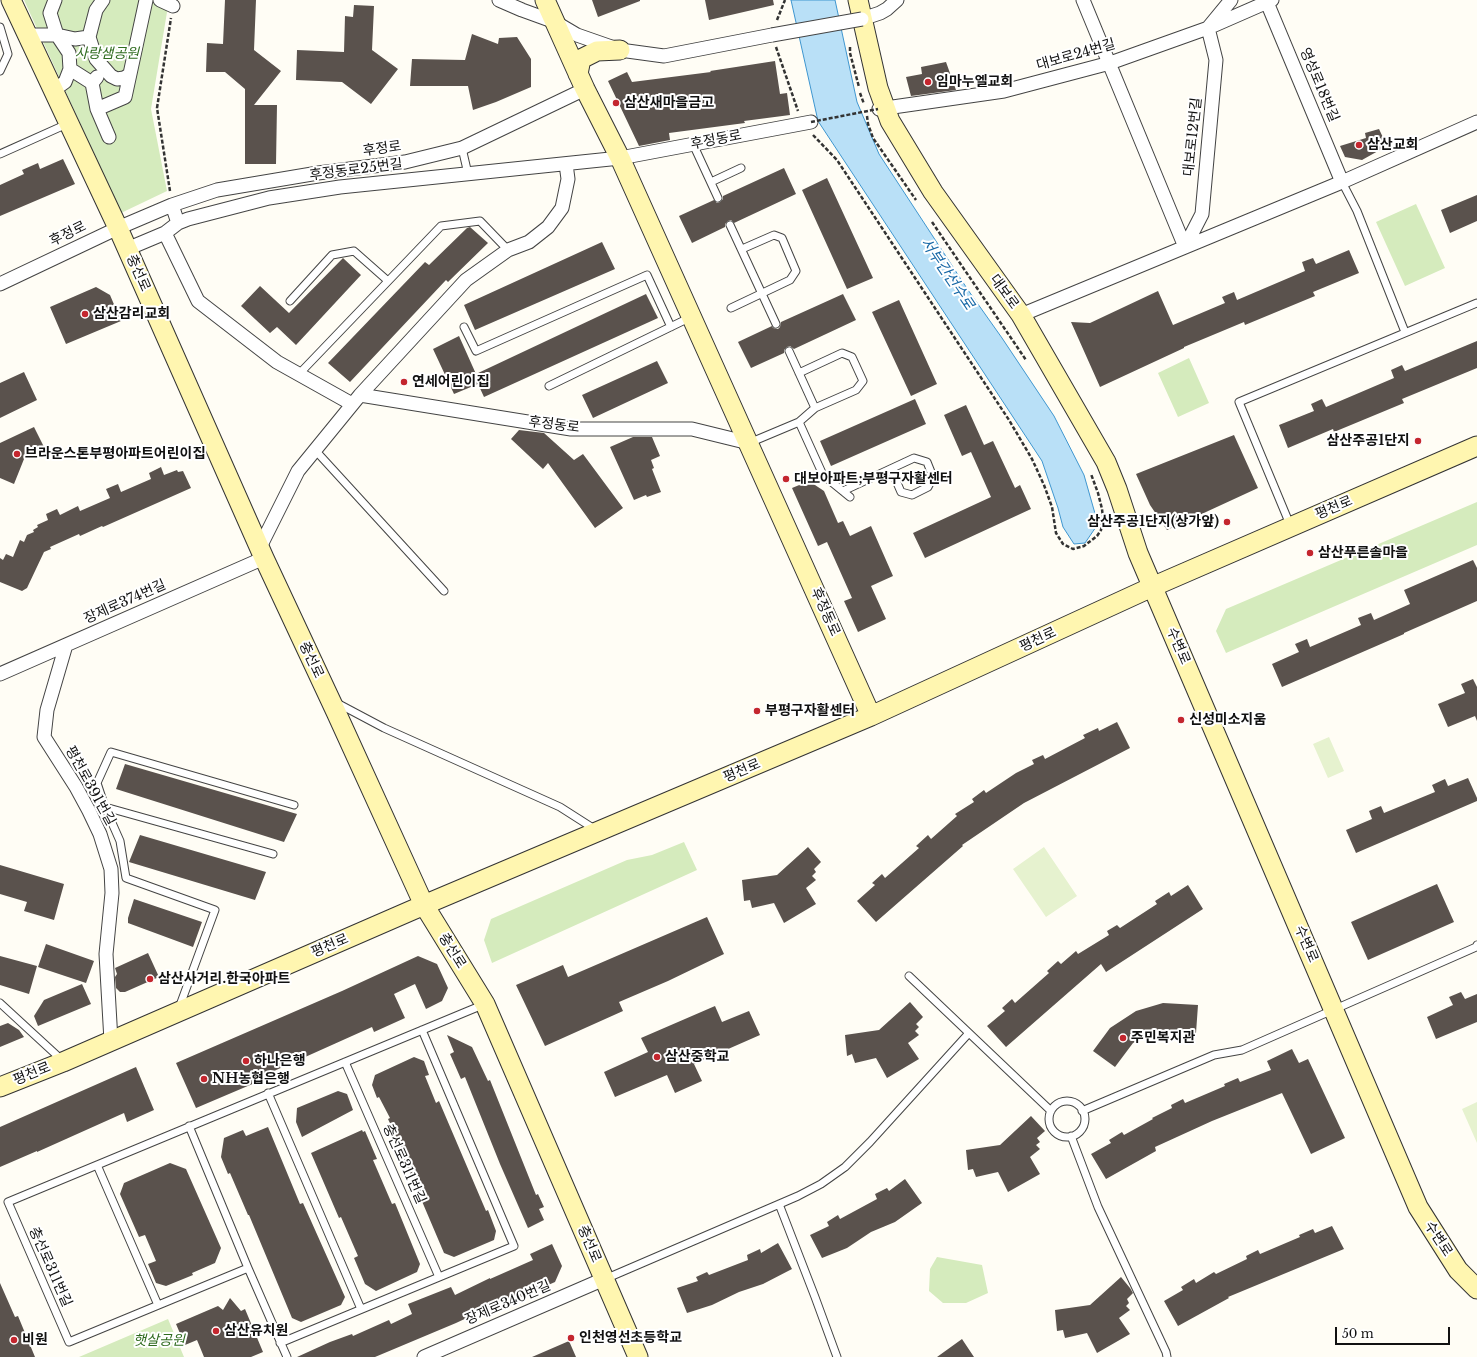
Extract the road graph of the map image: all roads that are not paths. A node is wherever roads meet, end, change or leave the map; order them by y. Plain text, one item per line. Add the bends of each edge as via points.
1 (11, 0) edge
2 (55, 0) edge
3 (103, 0) edge
4 (146, 0) edge
5 (160, 0) edge
6 (499, 0) edge
7 (545, 0) edge
8 (858, 0) edge
9 (897, 0) edge
10 (1083, 0) edge
11 (1230, 0) edge
12 (1269, 1) edge
13 (173, 6) road end
14 (862, 18) junction
15 (555, 22) junction
16 (0, 27) edge
17 (1208, 28) junction
18 (57, 34) junction
19 (28, 35) junction
20 (89, 37) junction
21 (620, 50) junction
22 (1110, 63) junction
23 (70, 69) junction
24 (105, 69) junction
25 (0, 71) edge
26 (129, 75) junction
27 (582, 81) junction
28 (92, 83) junction
29 (54, 90) junction
30 (98, 109) junction
31 (881, 109) junction
32 (1477, 122) edge
33 (69, 123) junction
34 (807, 123) road end
35 (109, 137) dead end
36 (693, 144) junction
37 (462, 148) junction
38 (0, 154) edge
39 (620, 158) junction
40 (566, 164) junction
41 (741, 168) dead end
42 (468, 174) junction
43 (711, 182) junction
44 (1342, 182) junction
45 (718, 198) dead end
46 (172, 205) junction
47 (178, 223) junction
48 (730, 225) dead end
49 (118, 228) junction
50 (165, 233) junction
51 (1185, 247) junction
52 (127, 249) junction
53 (508, 250) junction
54 (742, 250) junction
55 (388, 281) junction
56 (0, 284) edge
57 (762, 293) junction
58 (290, 301) dead end
59 (1477, 303) edge
60 (731, 308) dead end
61 (1021, 315) junction
62 (692, 317) junction
63 (776, 324) dead end
64 (464, 327) dead end
65 (671, 327) junction
66 (1405, 332) junction
67 (789, 351) dead end
68 (799, 373) junction
69 (299, 374) junction
70 (549, 386) dead end
71 (356, 399) junction
72 (815, 408) junction
73 (799, 422) junction
74 (749, 443) junction
75 (1477, 446) edge
76 (315, 450) junction
77 (891, 469) junction
78 (843, 491) junction
79 (850, 497) dead end
80 (1291, 527) junction
81 (261, 553) junction
82 (1152, 587) junction
83 (444, 590) dead end
84 (66, 645) junction
85 (0, 674) edge
86 (330, 699) junction
87 (871, 716) junction
88 (294, 805) dead end
89 (105, 807) junction
90 (598, 832) junction
91 (273, 854) dead end
92 (424, 905) junction
93 (1477, 946) edge
94 (909, 976) dead end
95 (0, 1002) edge
96 (485, 1004) junction
97 (1334, 1010) junction
98 (177, 1012) junction
99 (422, 1030) junction
100 (969, 1033) junction
101 (112, 1041) junction
102 (63, 1062) junction
103 (345, 1062) junction
104 (0, 1087) edge
105 (268, 1094) junction
106 (1051, 1111) junction
107 (1082, 1111) junction
108 (189, 1126) junction
109 (1071, 1136) junction
110 (97, 1165) junction
111 (779, 1204) junction
112 (248, 1268) junction
113 (439, 1277) junction
114 (604, 1279) junction
115 (1477, 1289) edge
116 (158, 1305) junction
117 (361, 1309) junction
118 (280, 1343) junction
119 (287, 1357) edge
120 (424, 1357) edge
121 (638, 1357) edge
122 (837, 1357) edge
123 (1167, 1357) edge

1 - 19 main road, 충선로
2 - 18 street via 50,13
3 - 20 street via 96,10
4 - 26 street
5 - 13 street
6 - 15 street
7 - 15 main road, 후정동로
8 - 14 main road, 대보로
9 - 14 street via 880,13
10 - 22 street
11 - 17 street
12 - 17 street, 대보로24번길
12 - 44 street, 영성로18번길
14 - 21 street, bridge via 664,56
14 - 31 main road, 대보로
15 - 21 street via 577,35
15 - 27 main road, 후정동로
16 - 25 lane via 8,54
17 - 22 street, 대보로24번길
17 - 51 street, 대보로12번길 via 1216,60 1202,214
18 - 19 street
18 - 20 street via 75,39
18 - 23 street via 69,53
19 - 29 main road, 충선로
20 - 24 street via 96,59
21 - 27 main road via 597,51 581,59
22 - 31 street, 대보로24번길 via 1004,91
22 - 51 street
23 - 28 street
23 - 29 street via 65,82
24 - 26 street via 117,79
24 - 28 street
26 - 30 street via 125,97
27 - 37 street, 후정로
27 - 39 main road, 후정동로
28 - 30 street
29 - 33 main road, 충선로
30 - 35 street
31 - 61 main road, 대보로 via 933,192
32 - 44 street
33 - 38 lane
33 - 49 main road, 충선로
34 - 36 street, 후정동로
36 - 39 street, 후정동로
36 - 43 lane
37 - 42 lane
37 - 46 street, 후정로 via 405,162 217,190
39 - 40 street, 후정동로25번길
39 - 62 main road, 후정동로
40 - 42 street, 후정동로25번길
40 - 53 street via 568,180 562,208 548,227 529,242
41 - 43 lane
42 - 47 street, 후정동로25번길 via 340,187 269,198
43 - 45 lane
44 - 51 street
44 - 66 lane via 1357,211
46 - 47 street
46 - 49 street, 후정로
47 - 50 street
48 - 54 lane
49 - 52 main road, 충선로
49 - 56 street, 후정로
50 - 52 street
50 - 69 street via 198,301 277,362
51 - 61 street
52 - 81 main road, 충선로
53 - 55 lane via 480,221 441,226
53 - 71 street via 466,280
54 - 57 lane
54 - 57 lane via 774,235 782,238 796,271 790,280
55 - 58 lane via 354,251 332,255
55 - 69 lane
57 - 60 lane
57 - 63 lane
59 - 66 lane
61 - 82 main road, 대보로 via 1106,462
62 - 65 lane
62 - 74 main road, 후정동로
64 - 65 lane via 476,351 647,275
65 - 70 lane
66 - 80 lane via 1239,402
67 - 68 lane
68 - 72 lane
68 - 72 lane via 842,353 852,357 863,381 856,390
69 - 71 street
71 - 74 street, 후정동로 via 571,429 692,429
71 - 76 street
72 - 73 lane
73 - 74 lane
73 - 78 lane via 823,475
74 - 87 main road, 후정동로
75 - 80 main road, 평천로
76 - 81 street via 298,471
76 - 83 lane
77 - 77 lane via 914,458 927,462 933,477 928,487 912,494 901,492
77 - 78 lane
78 - 79 lane
80 - 82 main road, 평천로
81 - 84 street, 장제로374번길
81 - 86 main road, 충선로
82 - 87 main road, 평천로
82 - 97 main road, 수변로
84 - 85 street, 장제로374번길
84 - 101 street, 평천로391번길 via 47,710 44,737 89,812 100,834 111,869 112,893 106,954
86 - 90 lane via 384,728 560,807
86 - 92 main road, 충선로
87 - 90 main road, 평천로
88 - 89 lane via 111,752 97,783
89 - 91 lane
89 - 98 lane via 120,841 126,878 215,910
90 - 92 main road, 평천로
92 - 96 main road, 충선로
92 - 98 main road, 평천로
93 - 97 lane
94 - 100 lane
95 - 102 lane, 평천로
96 - 99 lane, 충선로311번길
96 - 114 main road, 충선로
97 - 107 lane via 1242,1050 1214,1055
97 - 115 main road, 수변로 via 1418,1208 1458,1270
98 - 101 main road, 평천로
99 - 103 lane, 충선로311번길
99 - 113 lane via 514,1246
100 - 106 lane
100 - 111 lane via 845,1167 821,1184
101 - 102 main road, 평천로
102 - 104 main road, 평천로
103 - 105 lane, 충선로311번길
103 - 113 lane, 충선로311번길
105 - 108 lane, 충선로311번길
105 - 117 lane
106 - 107 lane via 1054,1106 1066,1101 1075,1104
106 - 109 lane via 1049,1120 1052,1129 1056,1134
107 - 109 lane via 1083,1127
108 - 110 lane, 충선로311번길
108 - 112 lane
109 - 123 lane via 1098,1206
110 - 116 lane
110 - 116 lane, 충선로311번길 via 8,1202 62,1328 69,1342
111 - 114 lane
111 - 122 lane
112 - 116 lane, 충선로311번길
112 - 118 lane
113 - 117 lane
114 - 120 street, 장제로340번길
114 - 121 main road, 충선로
117 - 118 lane
118 - 119 lane

